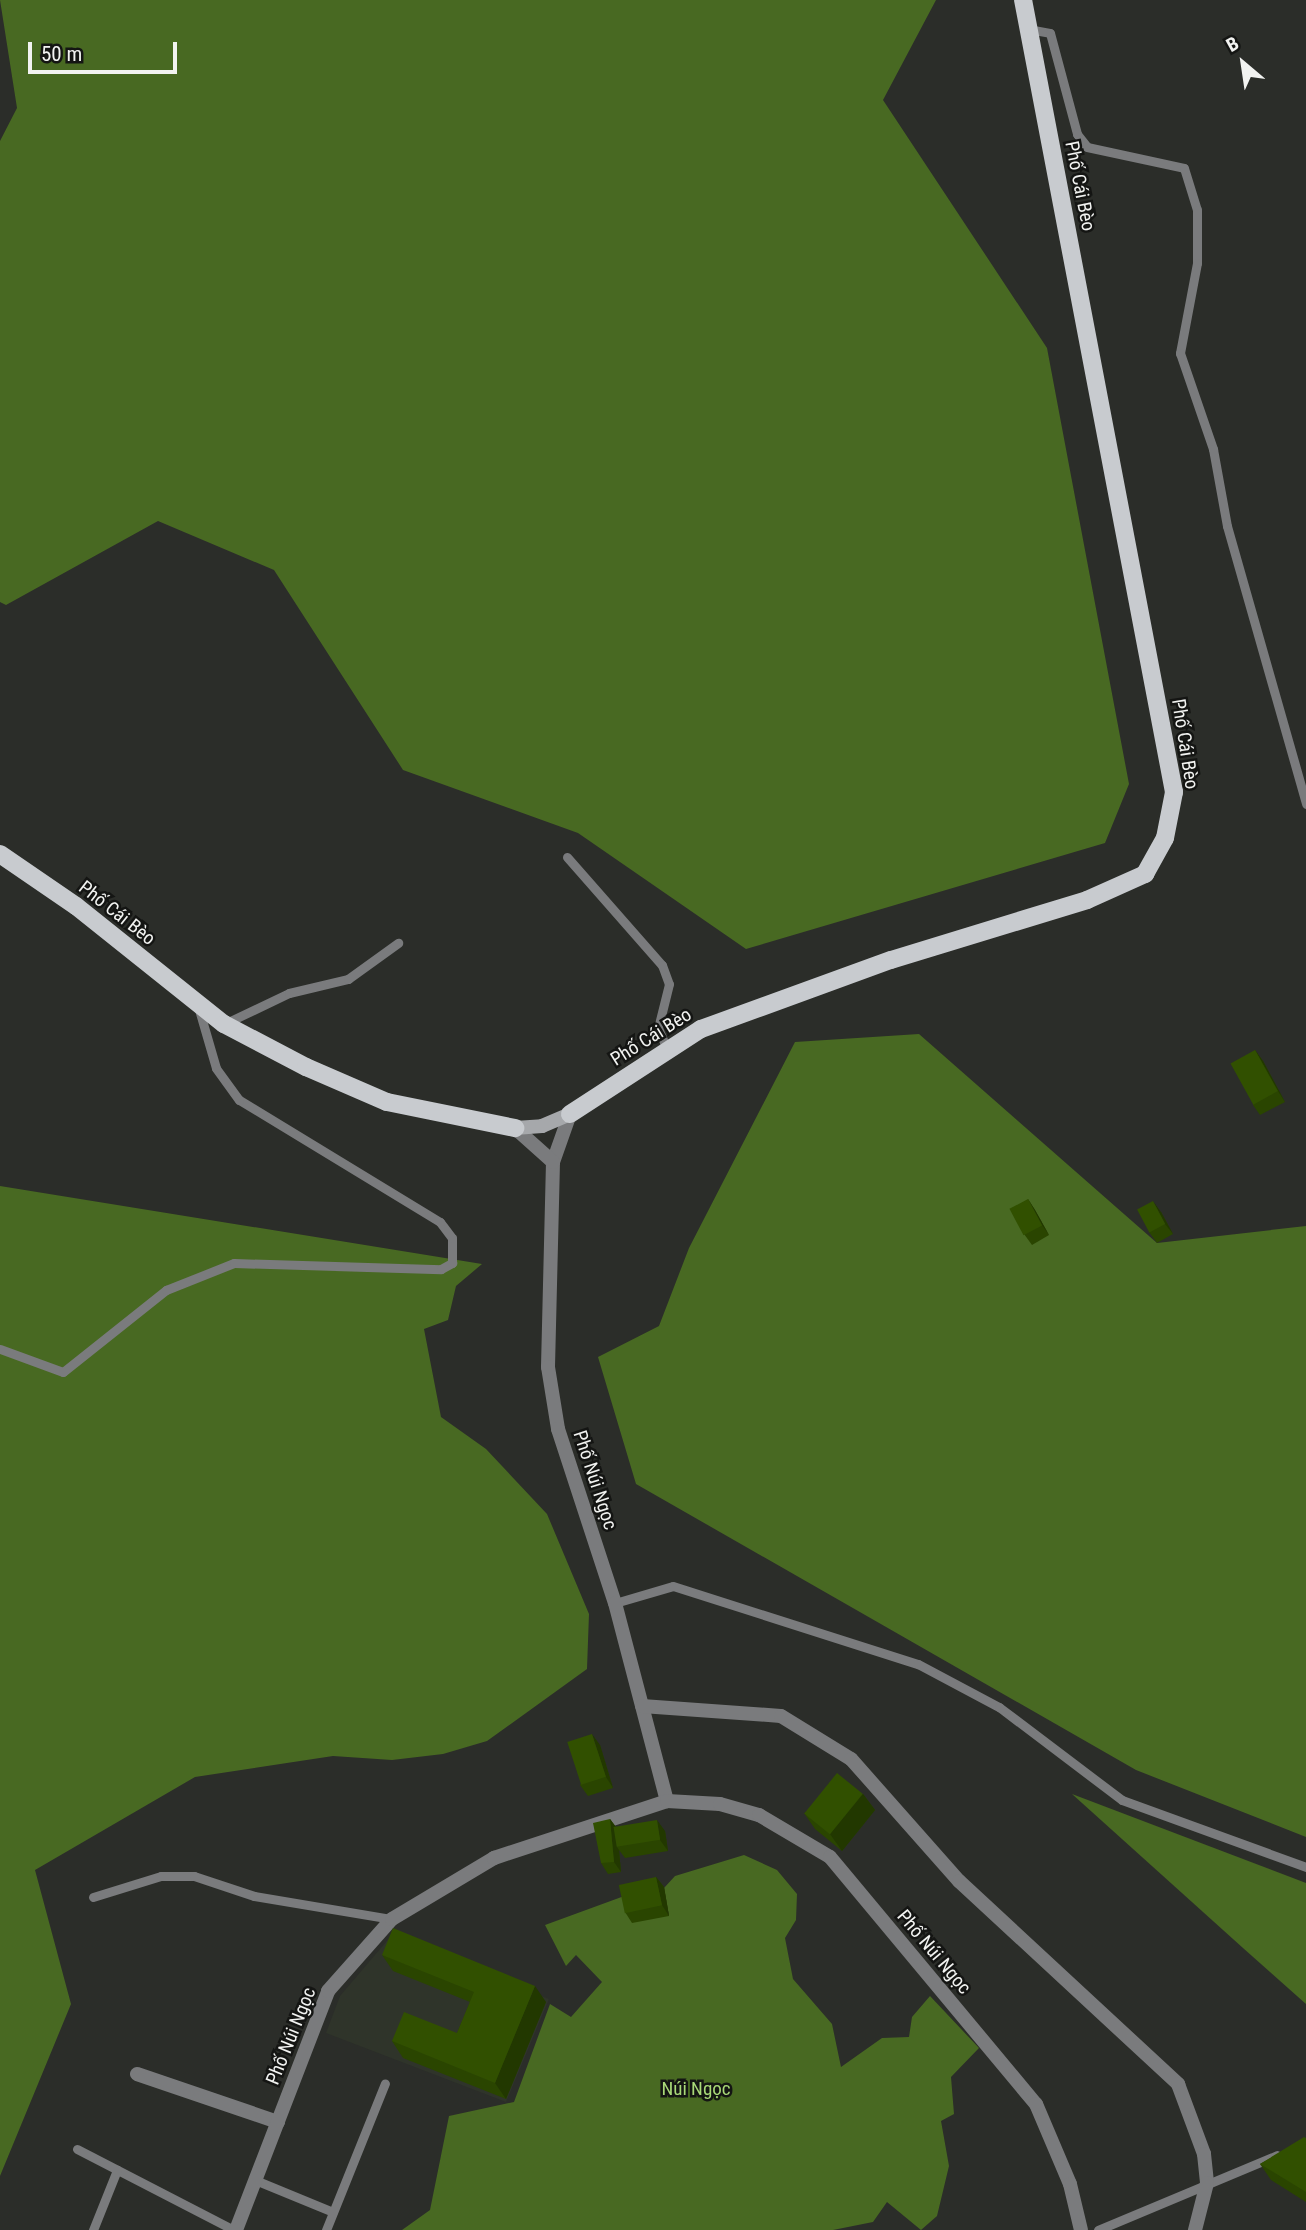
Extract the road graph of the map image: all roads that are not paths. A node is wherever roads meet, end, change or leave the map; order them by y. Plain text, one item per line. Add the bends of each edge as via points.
1 (1023, 0) edge
2 (1028, 29) junction
3 (1306, 804) edge
4 (0, 854) edge
5 (567, 857) dead end
6 (398, 943) dead end
7 (198, 1004) junction
8 (224, 1024) junction
9 (668, 1051) junction
10 (570, 1114) junction
11 (515, 1128) junction
12 (553, 1162) junction
13 (0, 1349) edge
14 (615, 1603) junction
15 (642, 1706) junction
16 (667, 1801) junction
17 (1306, 1867) edge
18 (93, 1897) dead end
19 (392, 1919) junction
20 (137, 2074) dead end
21 (385, 2082) dead end
22 (278, 2122) junction
23 (77, 2149) dead end
24 (1294, 2149) edge
25 (117, 2170) junction
26 (255, 2180) junction
27 (1207, 2183) junction
28 (333, 2212) junction
29 (93, 2230) edge
30 (235, 2230) edge
31 (326, 2230) edge
32 (1081, 2230) edge
33 (1098, 2230) edge
34 (1195, 2230) edge

1 - 2 main road, Phố Cái Bèo
2 - 3 lane via 1051,33 1077,134 1087,147 1184,168 1197,210 1197,263 1180,353 1213,449 1227,526
2 - 9 main road, Phố Cái Bèo via 1174,792 1165,838 1145,874 1087,900 878,964 701,1029
4 - 7 main road, Phố Cái Bèo via 76,906
5 - 9 lane via 662,965 669,984 658,1028
6 - 8 lane via 348,979 289,993
7 - 8 main road, Phố Cái Bèo
7 - 13 lane via 216,1068 239,1100 440,1222 452,1238 452,1263 441,1269 234,1263 166,1290 63,1372
8 - 11 main road, Phố Cái Bèo via 387,1102
9 - 10 main road, Phố Cái Bèo
10 - 11 main road, Phố Cái Bèo via 542,1126
10 - 12 street
11 - 12 street
12 - 14 street, Phố Núi Ngọc via 548,1367 558,1429
14 - 15 street, Phố Núi Ngọc
14 - 17 lane via 673,1586 918,1664 999,1707 1122,1800
15 - 16 street, Phố Núi Ngọc
15 - 27 street via 781,1716 851,1759 959,1881 1163,2064 1191,2112
16 - 19 street, Phố Núi Ngọc via 494,1858
16 - 32 street, Phố Núi Ngọc via 720,1804 759,1815 830,1857 1036,2104 1070,2185
18 - 19 lane via 161,1876 194,1876 254,1896
19 - 22 street, Phố Núi Ngọc via 328,1991
20 - 22 street
21 - 28 lane
22 - 26 street, Phố Núi Ngọc
23 - 25 lane
24 - 27 lane
25 - 29 lane
25 - 30 lane
26 - 28 lane
26 - 30 street, Phố Núi Ngọc
27 - 33 lane
27 - 34 street
28 - 31 lane

